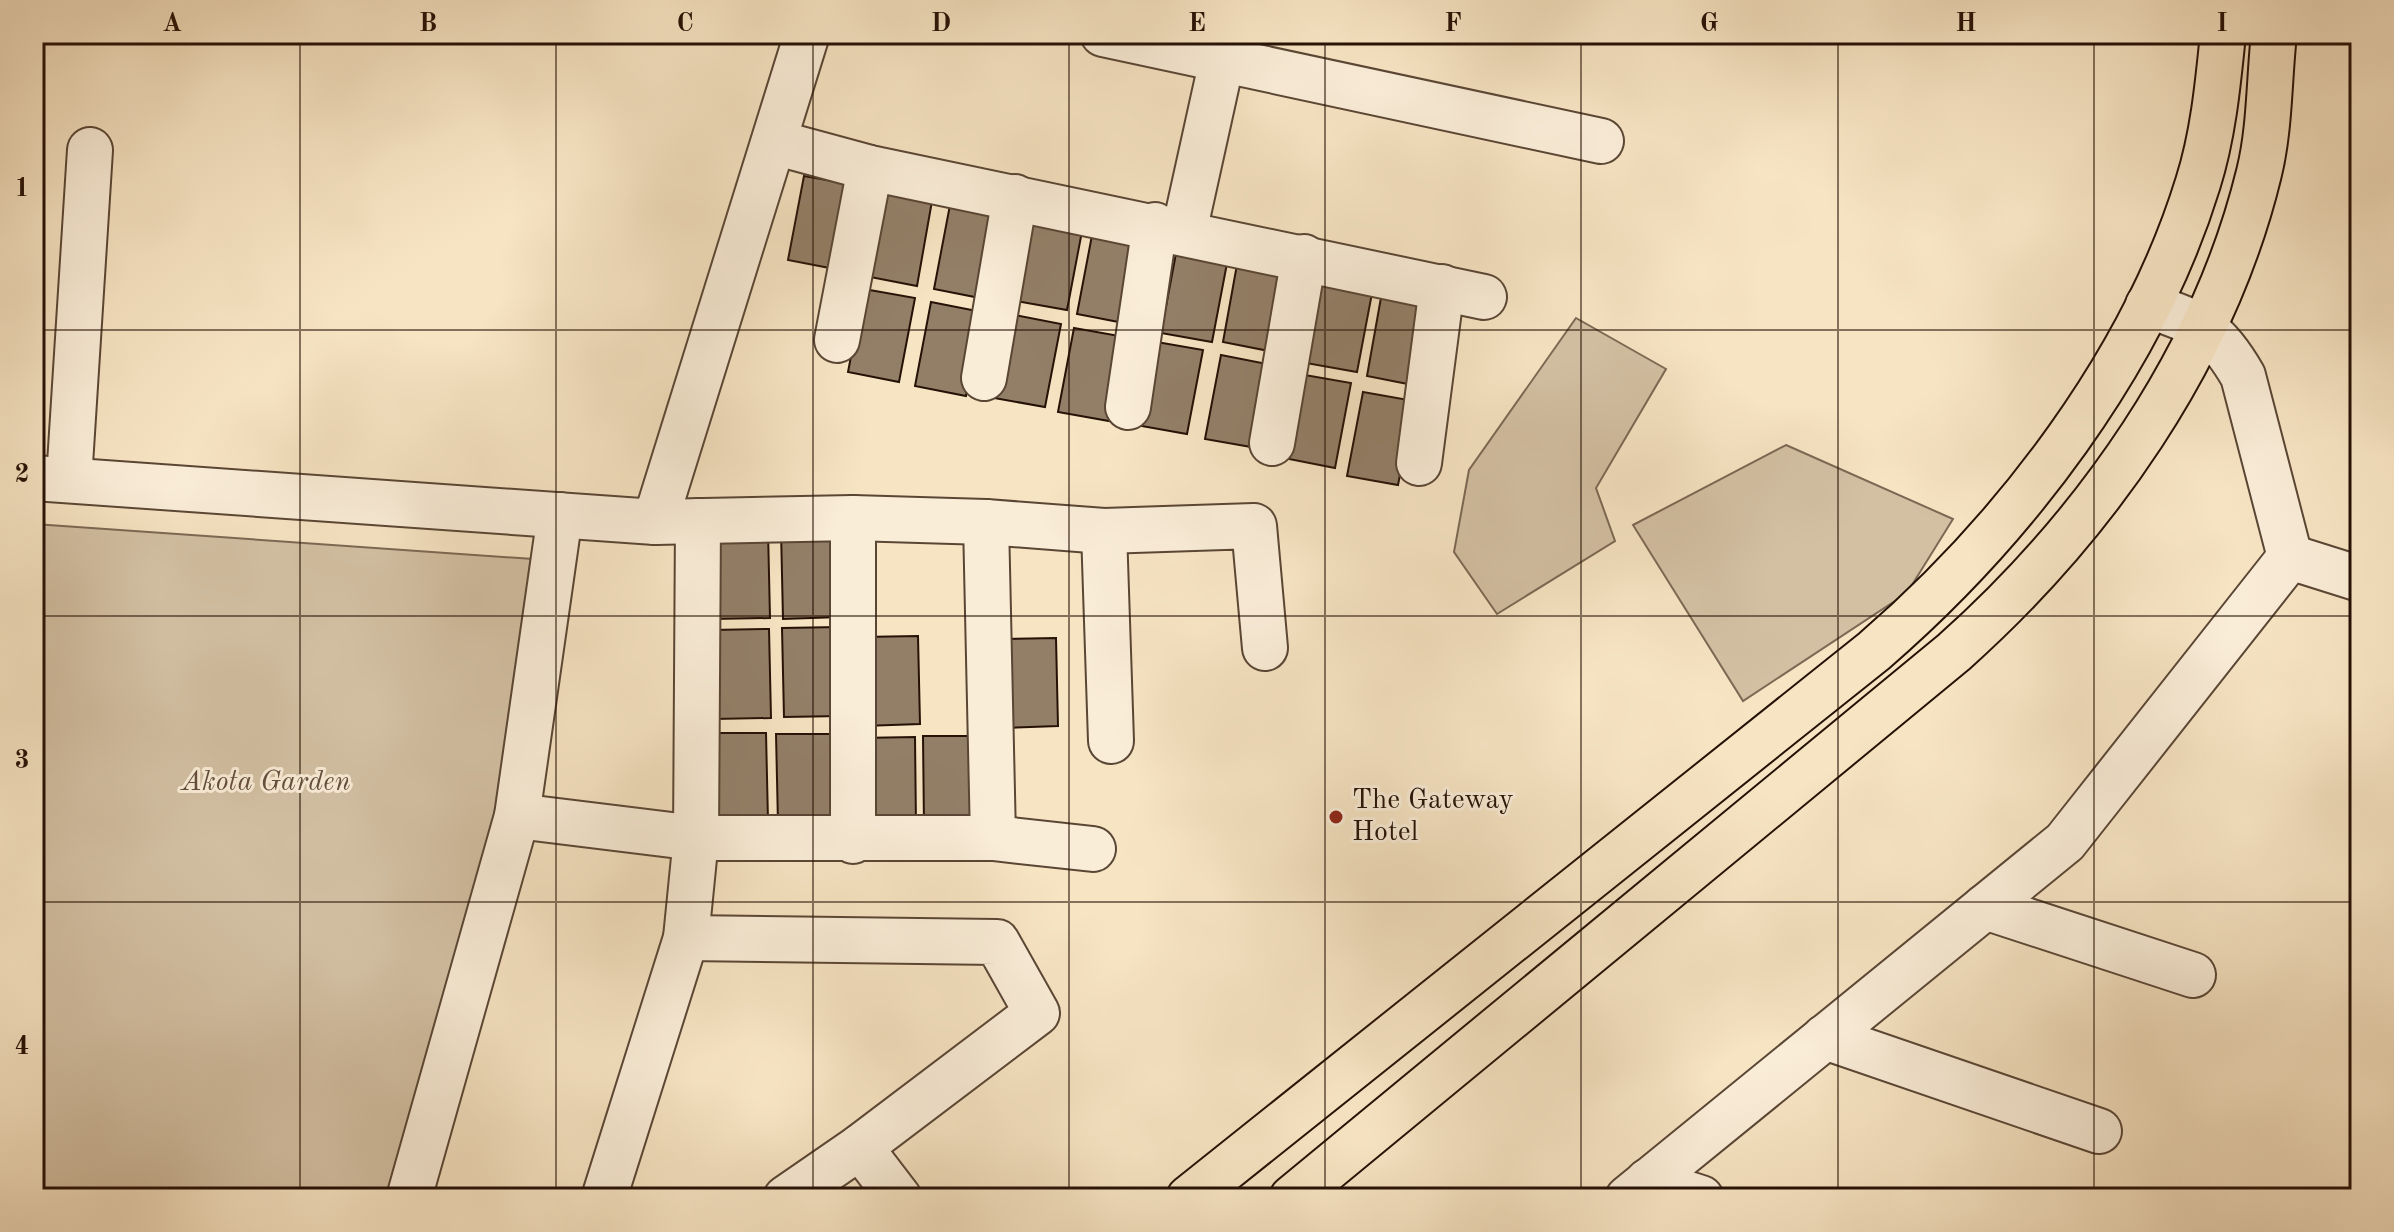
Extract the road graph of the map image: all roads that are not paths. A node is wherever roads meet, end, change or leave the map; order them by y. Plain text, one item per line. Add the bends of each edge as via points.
1 (807, 34) edge
2 (1103, 34) edge
3 (2223, 34) edge
4 (2274, 34) edge
5 (1222, 60) junction
6 (1601, 141) dead end
7 (774, 142) junction
8 (90, 150) dead end
9 (870, 168) junction
10 (1015, 197) junction
11 (1170, 228) junction
12 (1304, 257) junction
13 (2148, 305) junction
14 (2205, 326) junction
15 (837, 340) dead end
16 (984, 378) dead end
17 (1128, 407) dead end
18 (1272, 443) dead end
19 (1419, 463) dead end
20 (51, 479) edge
21 (560, 515) junction
22 (853, 518) junction
23 (698, 521) junction
24 (655, 522) junction
25 (986, 522) junction
26 (1104, 531) junction
27 (2290, 557) junction
28 (2360, 579) edge
29 (1265, 648) dead end
30 (1111, 741) dead end
31 (517, 816) junction
32 (696, 838) junction
33 (993, 838) junction
34 (853, 841) junction
35 (1093, 849) dead end
36 (1985, 907) junction
37 (686, 938) junction
38 (2193, 975) dead end
39 (1825, 1037) junction
40 (2099, 1131) dead end
41 (860, 1147) junction
42 (1638, 1190) edge
43 (409, 1198) edge
44 (604, 1198) edge
45 (786, 1198) edge
46 (899, 1198) edge
47 (1189, 1198) edge
48 (1292, 1198) edge
49 (1701, 1198) edge

1 - 7 street
2 - 5 street
3 - 13 main road via 2199,181
4 - 14 main road via 2260,170 2236,252
5 - 6 street
5 - 11 street
7 - 9 street
7 - 24 street
8 - 20 street
9 - 10 street
9 - 15 street
10 - 11 street
10 - 16 street
11 - 12 street
11 - 17 street
12 - 18 street
12 - 19 street via 1463,292
13 - 14 street
13 - 47 main road via 2045,472 1922,609
14 - 27 street via 2243,376
14 - 48 main road via 2106,488 2005,607
20 - 21 street
21 - 24 street
21 - 31 street
22 - 23 street
22 - 25 street
22 - 34 street
23 - 24 street
23 - 32 street
25 - 26 street
25 - 33 street
26 - 29 street via 1254,526
26 - 30 street
27 - 28 street
27 - 36 street via 2065,842
31 - 32 street
31 - 43 street
32 - 34 street
32 - 37 street
33 - 34 street
33 - 35 street
36 - 38 street
36 - 39 street
37 - 41 street via 997,942 1037,1013
37 - 44 street
39 - 40 street
39 - 42 street
41 - 45 street
41 - 46 street
42 - 49 street

